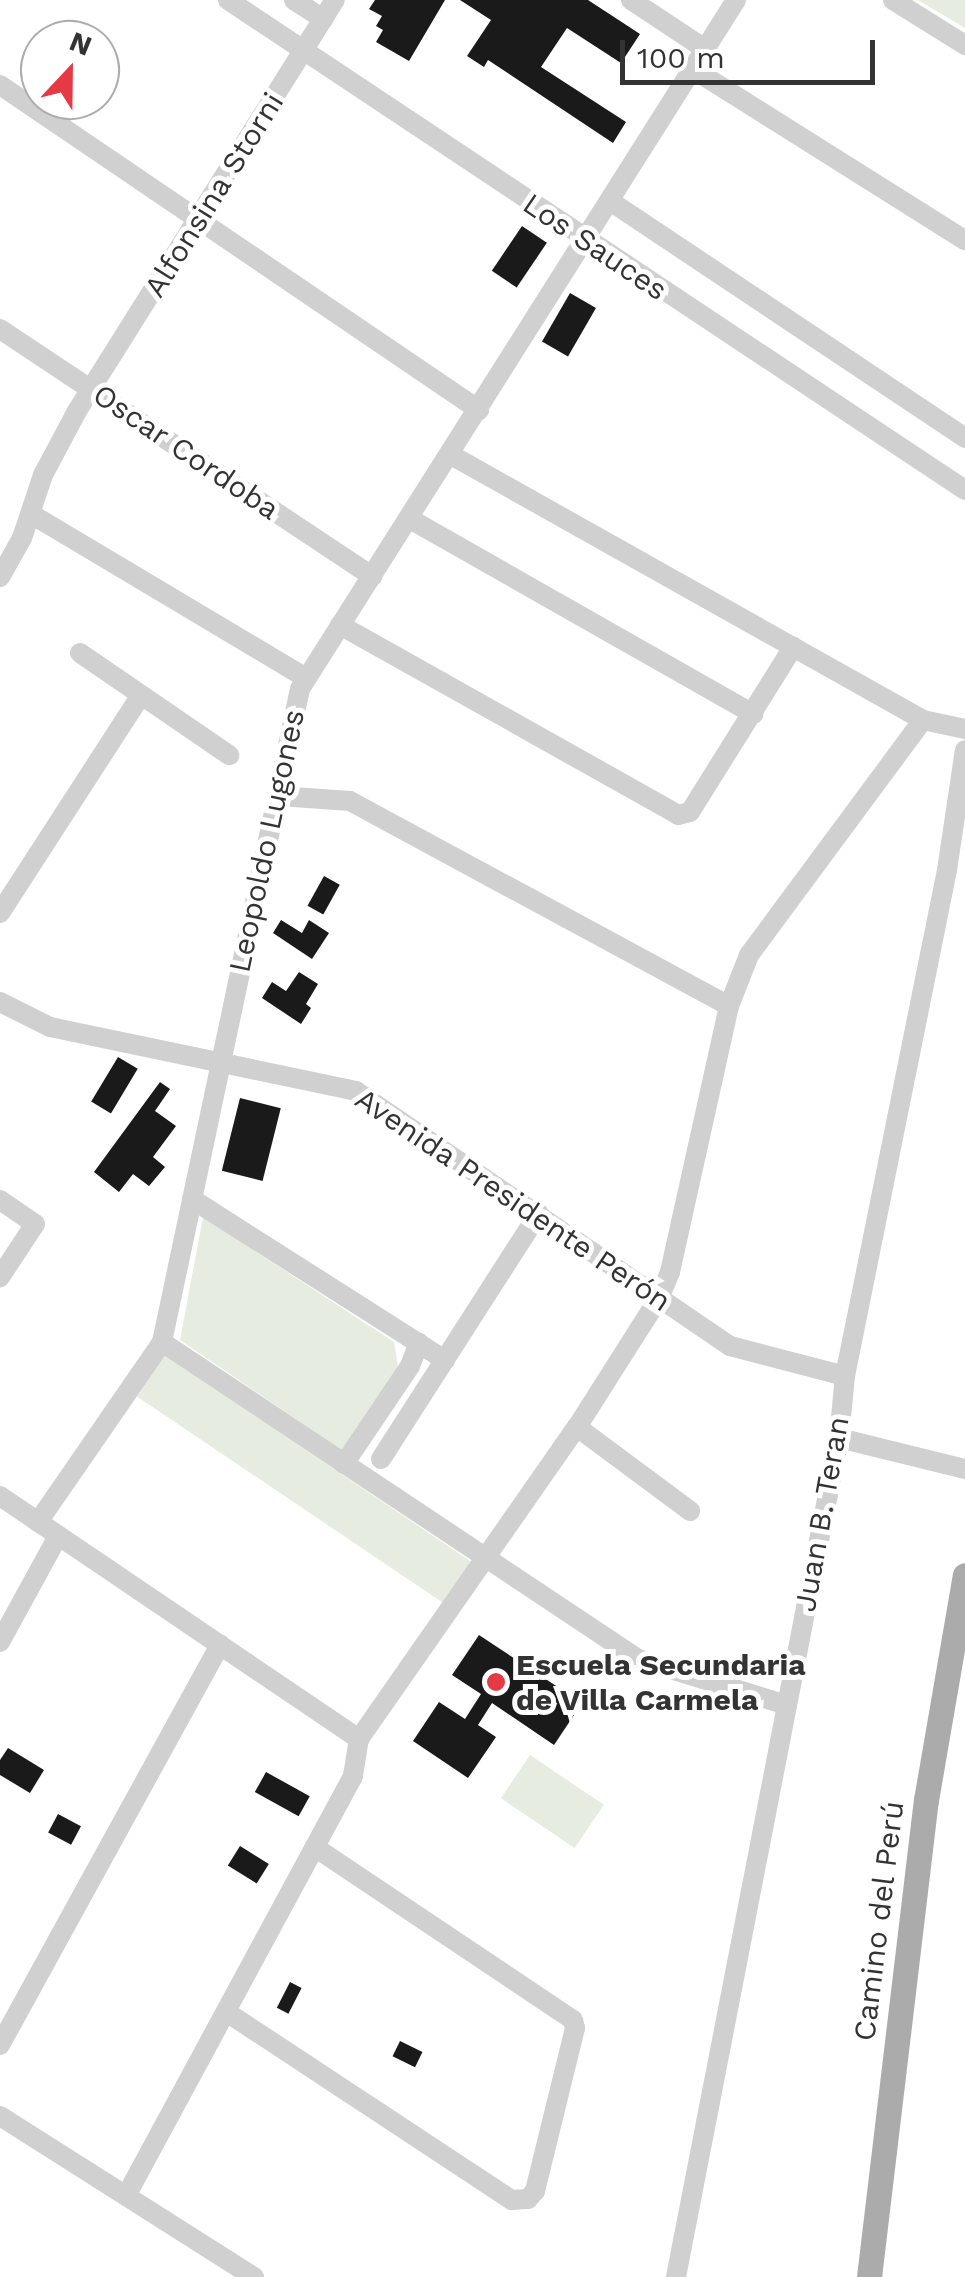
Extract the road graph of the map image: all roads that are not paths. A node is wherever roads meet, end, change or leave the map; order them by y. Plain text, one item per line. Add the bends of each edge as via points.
1 (228, 0) edge
2 (294, 0) edge
3 (335, 0) edge
4 (631, 0) edge
5 (736, 0) edge
6 (893, 0) edge
7 (323, 20) junction
8 (965, 45) edge
9 (705, 49) junction
10 (303, 51) junction
11 (693, 68) junction
12 (0, 85) edge
13 (610, 201) junction
14 (199, 219) junction
15 (584, 240) junction
16 (965, 240) edge
17 (0, 328) edge
18 (92, 390) junction
19 (479, 410) junction
20 (965, 438) edge
21 (452, 455) junction
22 (965, 490) edge
23 (30, 514) junction
24 (410, 519) junction
25 (7, 550) edge
26 (0, 576) edge
27 (372, 576) junction
28 (340, 625) junction
29 (793, 647) junction
30 (80, 654) dead end
31 (306, 678) junction
32 (140, 697) junction
33 (753, 714) junction
34 (923, 720) junction
35 (965, 730) edge
36 (965, 750) edge
37 (229, 755) dead end
38 (279, 796) junction
39 (0, 914) edge
40 (0, 1002) edge
41 (729, 1006) junction
42 (220, 1061) junction
43 (192, 1199) junction
44 (0, 1201) edge
45 (539, 1213) junction
46 (0, 1276) edge
47 (660, 1298) junction
48 (162, 1342) junction
49 (418, 1343) junction
50 (445, 1360) junction
51 (845, 1376) junction
52 (576, 1426) junction
53 (839, 1438) junction
54 (381, 1459) dead end
55 (344, 1464) junction
56 (965, 1469) edge
57 (0, 1496) edge
58 (690, 1511) dead end
59 (38, 1522) junction
60 (58, 1536) junction
61 (485, 1559) junction
62 (965, 1575) edge
63 (0, 1642) edge
64 (220, 1646) junction
65 (787, 1705) junction
66 (360, 1740) junction
67 (316, 1847) junction
68 (228, 2013) junction
69 (0, 2044) edge
70 (0, 2116) edge
71 (126, 2196) junction
72 (254, 2277) edge
73 (676, 2277) edge
74 (869, 2277) edge

1 - 10 street, Los Sauces
2 - 7 street
3 - 7 street, Alfonsina Storni
4 - 9 street
5 - 9 street, Leopoldo Lugones
6 - 8 street
7 - 10 street, Alfonsina Storni
9 - 11 street, Leopoldo Lugones
10 - 14 street, Alfonsina Storni
10 - 15 street, Los Sauces
11 - 13 street, Leopoldo Lugones
11 - 16 street
12 - 14 street
13 - 15 street, Leopoldo Lugones
13 - 20 street
14 - 18 street, Alfonsina Storni
14 - 19 street
15 - 19 street, Leopoldo Lugones
15 - 22 street, Los Sauces
17 - 18 street, Oscar Cordoba
18 - 23 street, Alfonsina Storni via 43,475
18 - 27 street, Oscar Cordoba
19 - 21 street, Leopoldo Lugones
21 - 24 street, Leopoldo Lugones
21 - 29 street
23 - 25 street, Alfonsina Storni
23 - 31 street
24 - 27 street, Leopoldo Lugones
24 - 33 street
25 - 26 street, Alfonsina Storni
27 - 28 street, Leopoldo Lugones
28 - 31 street, Leopoldo Lugones
28 - 33 street via 678,815 690,812
29 - 33 street
29 - 34 street
30 - 32 street
31 - 38 street, Leopoldo Lugones
32 - 37 street
32 - 39 street
34 - 35 street
34 - 41 street via 758,941
36 - 51 street, Juan B. Teran
38 - 41 street via 350,801
38 - 42 street, Leopoldo Lugones
40 - 42 street, Avenida Presidente Perón via 50,1027
41 - 47 street
42 - 43 street, Leopoldo Lugones
42 - 45 street, Avenida Presidente Perón via 356,1091
43 - 48 street, Leopoldo Lugones
43 - 49 street
44 - 46 street via 34,1224
45 - 47 street, Avenida Presidente Perón
45 - 50 street
47 - 51 street, Avenida Presidente Perón via 730,1346
47 - 52 street
48 - 55 street
48 - 59 street, Leopoldo Lugones
49 - 50 street
49 - 55 street via 410,1366
50 - 54 street
51 - 53 street, Juan B. Teran
52 - 58 street
52 - 61 street
53 - 56 street
53 - 65 street, Juan B. Teran
55 - 61 street
57 - 59 street
59 - 60 street
60 - 63 street
60 - 64 street
61 - 65 street via 638,1659
61 - 66 street
62 - 74 main road, Camino del Perú via 926,1800
64 - 66 street
64 - 69 street
65 - 73 street, Juan B. Teran
66 - 67 street via 352,1776
67 - 68 street
67 - 68 street via 573,2020 535,2191 512,2200
68 - 71 street
70 - 71 street
71 - 72 street

